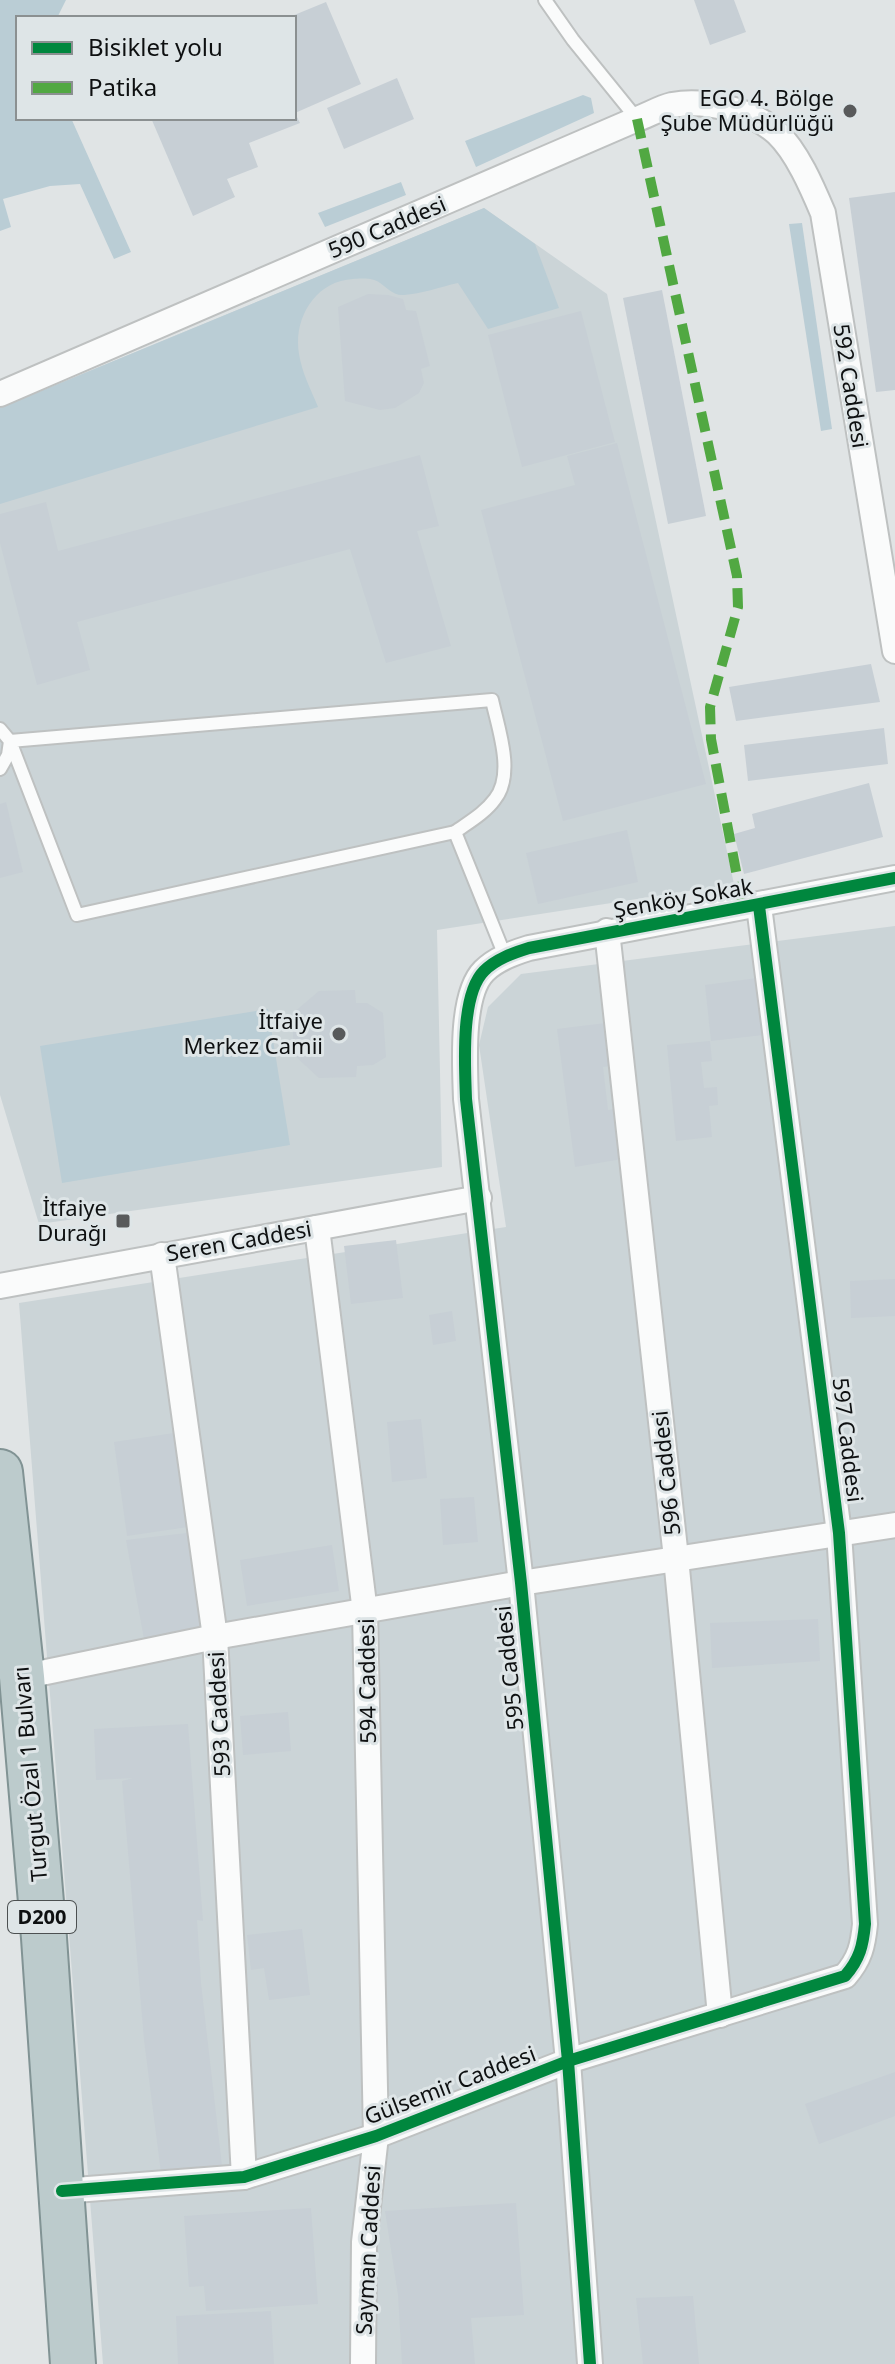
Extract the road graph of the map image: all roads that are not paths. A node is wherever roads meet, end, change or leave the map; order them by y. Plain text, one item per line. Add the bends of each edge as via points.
1 (545, 0) edge
2 (637, 119) junction
3 (777, 133) joint
4 (0, 394) edge
5 (895, 651) edge
6 (0, 729) edge
7 (10, 741) junction
8 (0, 769) edge
9 (455, 832) junction
10 (895, 878) edge
11 (759, 906) junction
12 (607, 931) junction
13 (505, 956) junction
14 (483, 972) joint
15 (479, 1198) junction
16 (317, 1228) junction
17 (162, 1255) junction
18 (0, 1286) edge
19 (0, 1472) edge
20 (895, 1525) edge
21 (839, 1533) junction
22 (676, 1558) junction
23 (521, 1583) junction
24 (365, 1612) junction
25 (215, 1637) junction
26 (22, 1677) junction
27 (845, 1976) joint
28 (720, 2015) junction
29 (568, 2061) junction
30 (376, 2136) junction
31 (244, 2177) junction
32 (62, 2191) junction
33 (73, 2364) edge
34 (363, 2364) edge
35 (590, 2364) edge

1 - 2 lane
2 - 3 street, 590 Caddesi via 672,105 724,107
2 - 4 street, 590 Caddesi
3 - 5 street, 592 Caddesi via 809,179 823,213
6 - 7 lane
7 - 8 lane
7 - 9 lane via 77,915
7 - 9 lane via 492,700 504,774 497,797
9 - 13 lane
10 - 11 street, Şenköy Sokak
11 - 12 street, Şenköy Sokak
11 - 21 street, 597 Caddesi
12 - 13 street, Şenköy Sokak
12 - 22 street, 596 Caddesi
13 - 14 street, Şenköy Sokak
14 - 15 street, 595 Caddesi via 466,1030 466,1099
15 - 16 street, Seren Caddesi
15 - 23 street, 595 Caddesi
16 - 17 street, Seren Caddesi
16 - 24 street, 594 Caddesi
17 - 18 street, Seren Caddesi
17 - 25 street, 593 Caddesi
19 - 26 highway, Turgut Özal 1 Bulvarı / D200
20 - 21 street
21 - 22 street
21 - 27 street, 597 Caddesi via 865,1924 863,1946
22 - 23 street
22 - 28 street, 596 Caddesi
23 - 24 street
23 - 29 street, 595 Caddesi
24 - 25 street
24 - 30 street, 594 Caddesi
25 - 26 street
25 - 31 street, 593 Caddesi
26 - 32 highway, Turgut Özal 1 Bulvarı / D200
27 - 28 street, Gülsemir Caddesi
28 - 29 street, Gülsemir Caddesi
29 - 30 street, Gülsemir Caddesi
29 - 35 street, 595 Caddesi
30 - 31 street, Gülsemir Caddesi
30 - 34 street, Sayman Caddesi via 364,2242
31 - 32 street, Gülsemir Caddesi
32 - 33 highway, Turgut Özal 1 Bulvarı / D200

